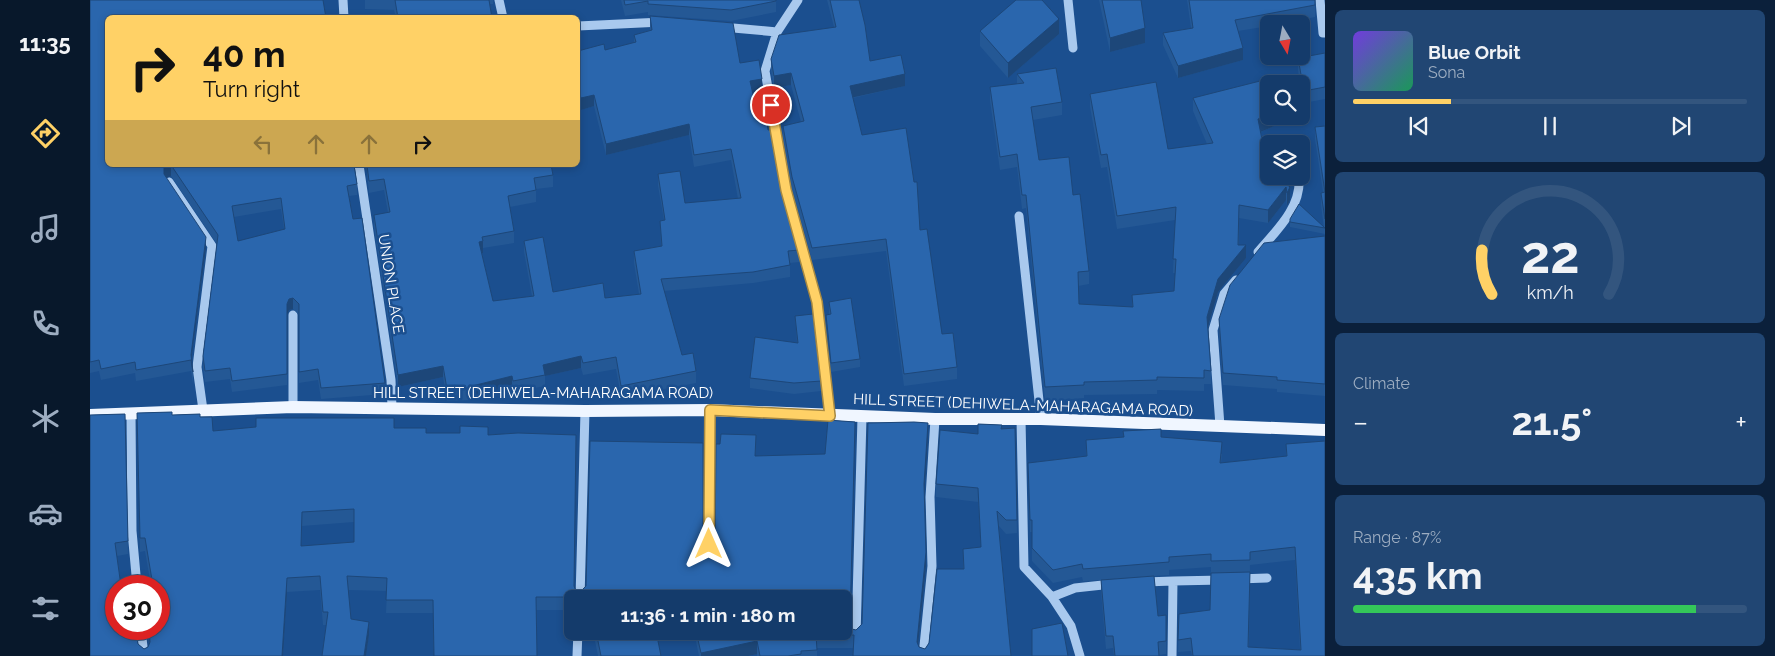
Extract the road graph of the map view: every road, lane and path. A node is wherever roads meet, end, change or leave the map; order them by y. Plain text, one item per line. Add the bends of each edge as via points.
1 (343, 0) edge
2 (499, 0) edge
3 (798, 0) edge
4 (1068, 0) edge
5 (1320, 0) edge
6 (344, 15) edge
7 (502, 15) edge
8 (673, 23) edge
9 (580, 26) edge
10 (711, 26) edge
11 (777, 32) junction
12 (1325, 33) edge
13 (1073, 48) dead end
14 (359, 167) edge
15 (169, 182) edge
16 (1300, 185) edge
17 (1019, 216) dead end
18 (1254, 257) edge
19 (1242, 271) edge
20 (293, 315) dead end
21 (293, 407) junction
22 (392, 408) junction
23 (203, 410) junction
24 (710, 410) junction
25 (585, 412) junction
26 (131, 413) junction
27 (90, 415) edge
28 (830, 416) junction
29 (862, 417) junction
30 (935, 419) junction
31 (1021, 419) junction
32 (1041, 419) junction
33 (1220, 426) junction
34 (1325, 430) edge
35 (709, 564) edge
36 (136, 575) edge
37 (1267, 578) dead end
38 (1173, 581) junction
39 (1138, 583) edge
40 (1121, 584) edge
41 (580, 590) edge
42 (1052, 597) junction
43 (856, 637) edge
44 (142, 640) edge
45 (578, 640) edge
46 (144, 656) edge
47 (577, 656) edge
48 (924, 656) edge
49 (1080, 656) edge
50 (1172, 656) edge

1 - 6 street
2 - 7 street
3 - 11 street
4 - 13 street
5 - 12 street
8 - 9 street via 654,21
10 - 11 street
11 - 28 street via 765,71 786,190 817,302
14 - 22 street, UNION PLACE via 391,380
15 - 23 street via 212,246 196,367
16 - 18 street via 1290,214
17 - 32 street
19 - 33 street via 1224,294 1213,330
20 - 21 street
21 - 22 main road, HILL STREET (DEHIWELA-MAHARAGAMA ROAD)
21 - 23 main road, HILL STREET (DEHIWELA-MAHARAGAMA ROAD)
22 - 25 main road, HILL STREET (DEHIWELA-MAHARAGAMA ROAD)
23 - 26 main road, HILL STREET (DEHIWELA-MAHARAGAMA ROAD)
24 - 25 main road, HILL STREET (DEHIWELA-MAHARAGAMA ROAD)
24 - 28 main road, HILL STREET (DEHIWELA-MAHARAGAMA ROAD)
24 - 35 street
25 - 41 street
26 - 27 main road, HILL STREET (DEHIWELA-MAHARAGAMA ROAD)
26 - 36 street via 132,531
28 - 29 main road, HILL STREET (DEHIWELA-MAHARAGAMA ROAD)
29 - 30 main road, HILL STREET (DEHIWELA-MAHARAGAMA ROAD)
29 - 43 street
30 - 31 main road, HILL STREET (DEHIWELA-MAHARAGAMA ROAD)
30 - 48 street via 930,497 932,566
31 - 32 main road, HILL STREET (DEHIWELA-MAHARAGAMA ROAD)
31 - 42 street via 1024,567
32 - 33 main road, HILL STREET (DEHIWELA-MAHARAGAMA ROAD)
33 - 34 main road, HILL STREET (DEHIWELA-MAHARAGAMA ROAD)
37 - 38 street
38 - 39 street
38 - 50 street
40 - 42 street via 1075,588
42 - 49 street via 1070,626
44 - 46 street
45 - 47 street

